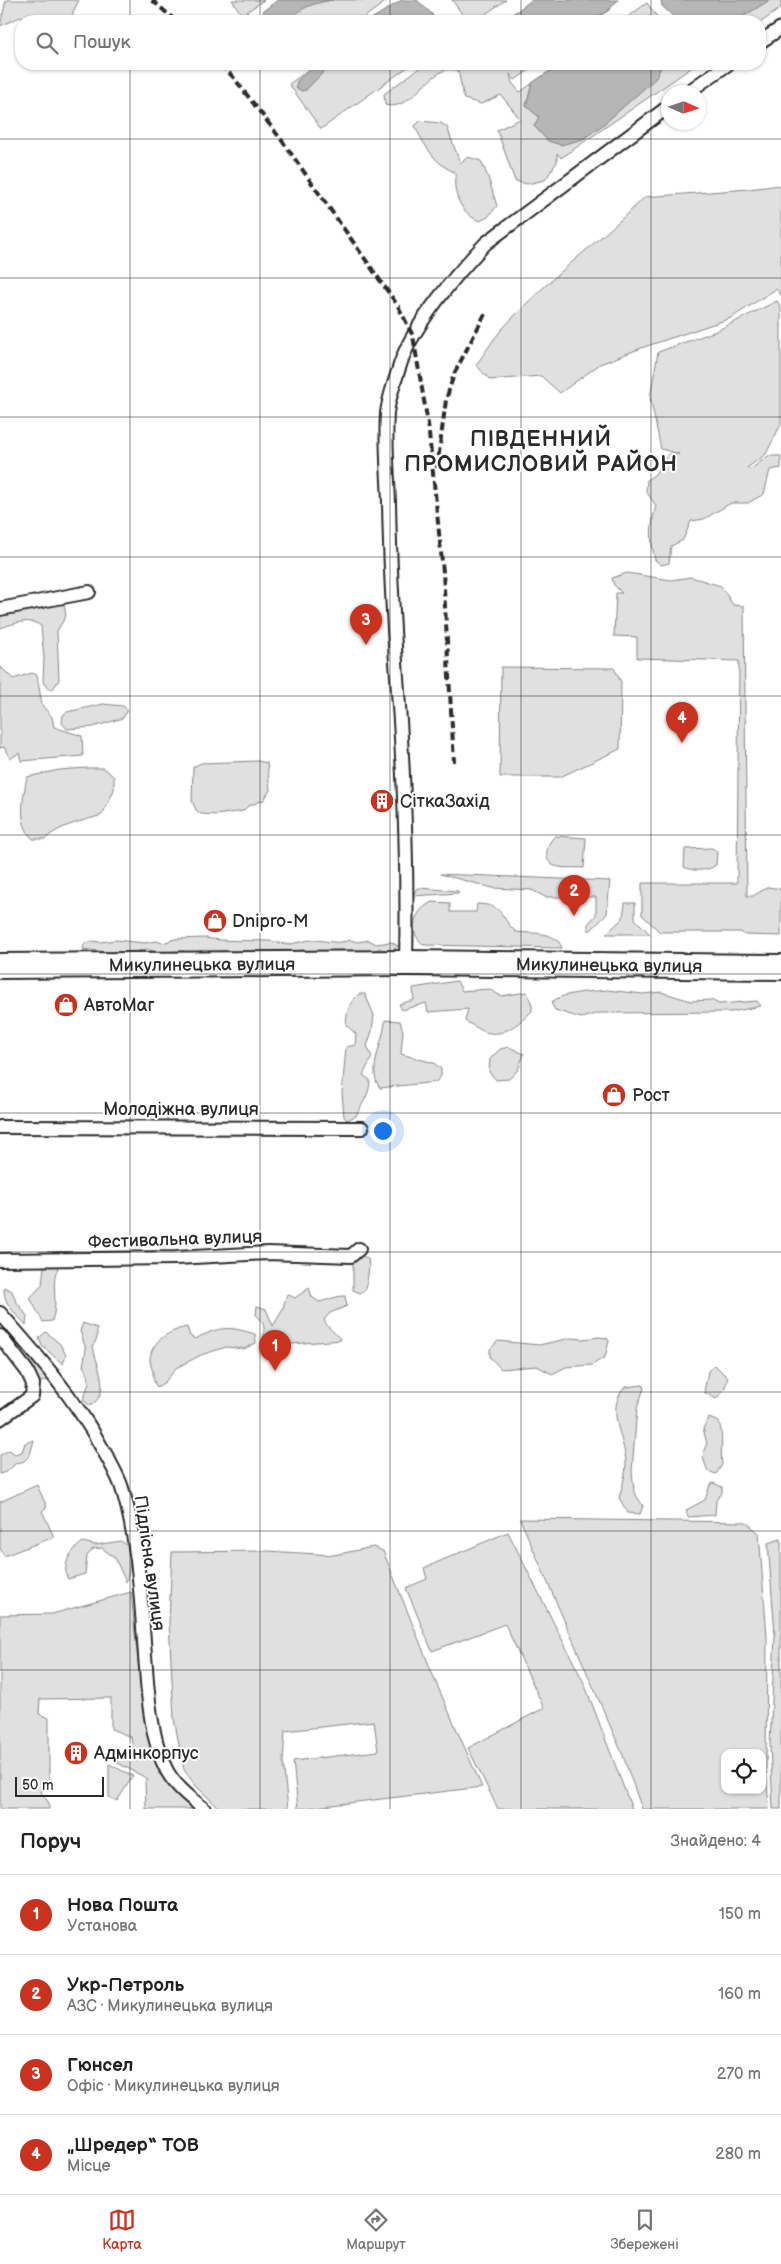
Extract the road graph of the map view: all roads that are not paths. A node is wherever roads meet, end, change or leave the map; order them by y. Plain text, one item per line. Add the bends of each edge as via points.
1 (781, 28) edge
2 (766, 38) edge
3 (719, 70) edge
4 (698, 85) edge
5 (661, 111) edge
6 (88, 592) dead end
7 (0, 608) edge
8 (406, 963) junction
9 (0, 966) edge
10 (781, 967) edge
11 (0, 1127) edge
12 (362, 1128) dead end
13 (355, 1252) dead end
14 (0, 1260) edge
15 (0, 1313) edge
16 (0, 1336) edge
17 (0, 1419) edge
18 (204, 1809) edge

1 - 2 street
3 - 4 street
5 - 8 street via 486,243 464,266 413,336 401,360 388,412 390,586 398,679 407,903
6 - 7 street
8 - 9 highway, Микулинецька вулиця
8 - 10 highway, Микулинецька вулиця
11 - 12 street, Молодіжна вулиця
13 - 14 street, Фестивальна вулиця
15 - 18 street, Підлісна вулиця via 81,1410 120,1484 128,1509 135,1556 153,1726 169,1774 179,1788
16 - 17 street via 27,1370 33,1384 32,1396

